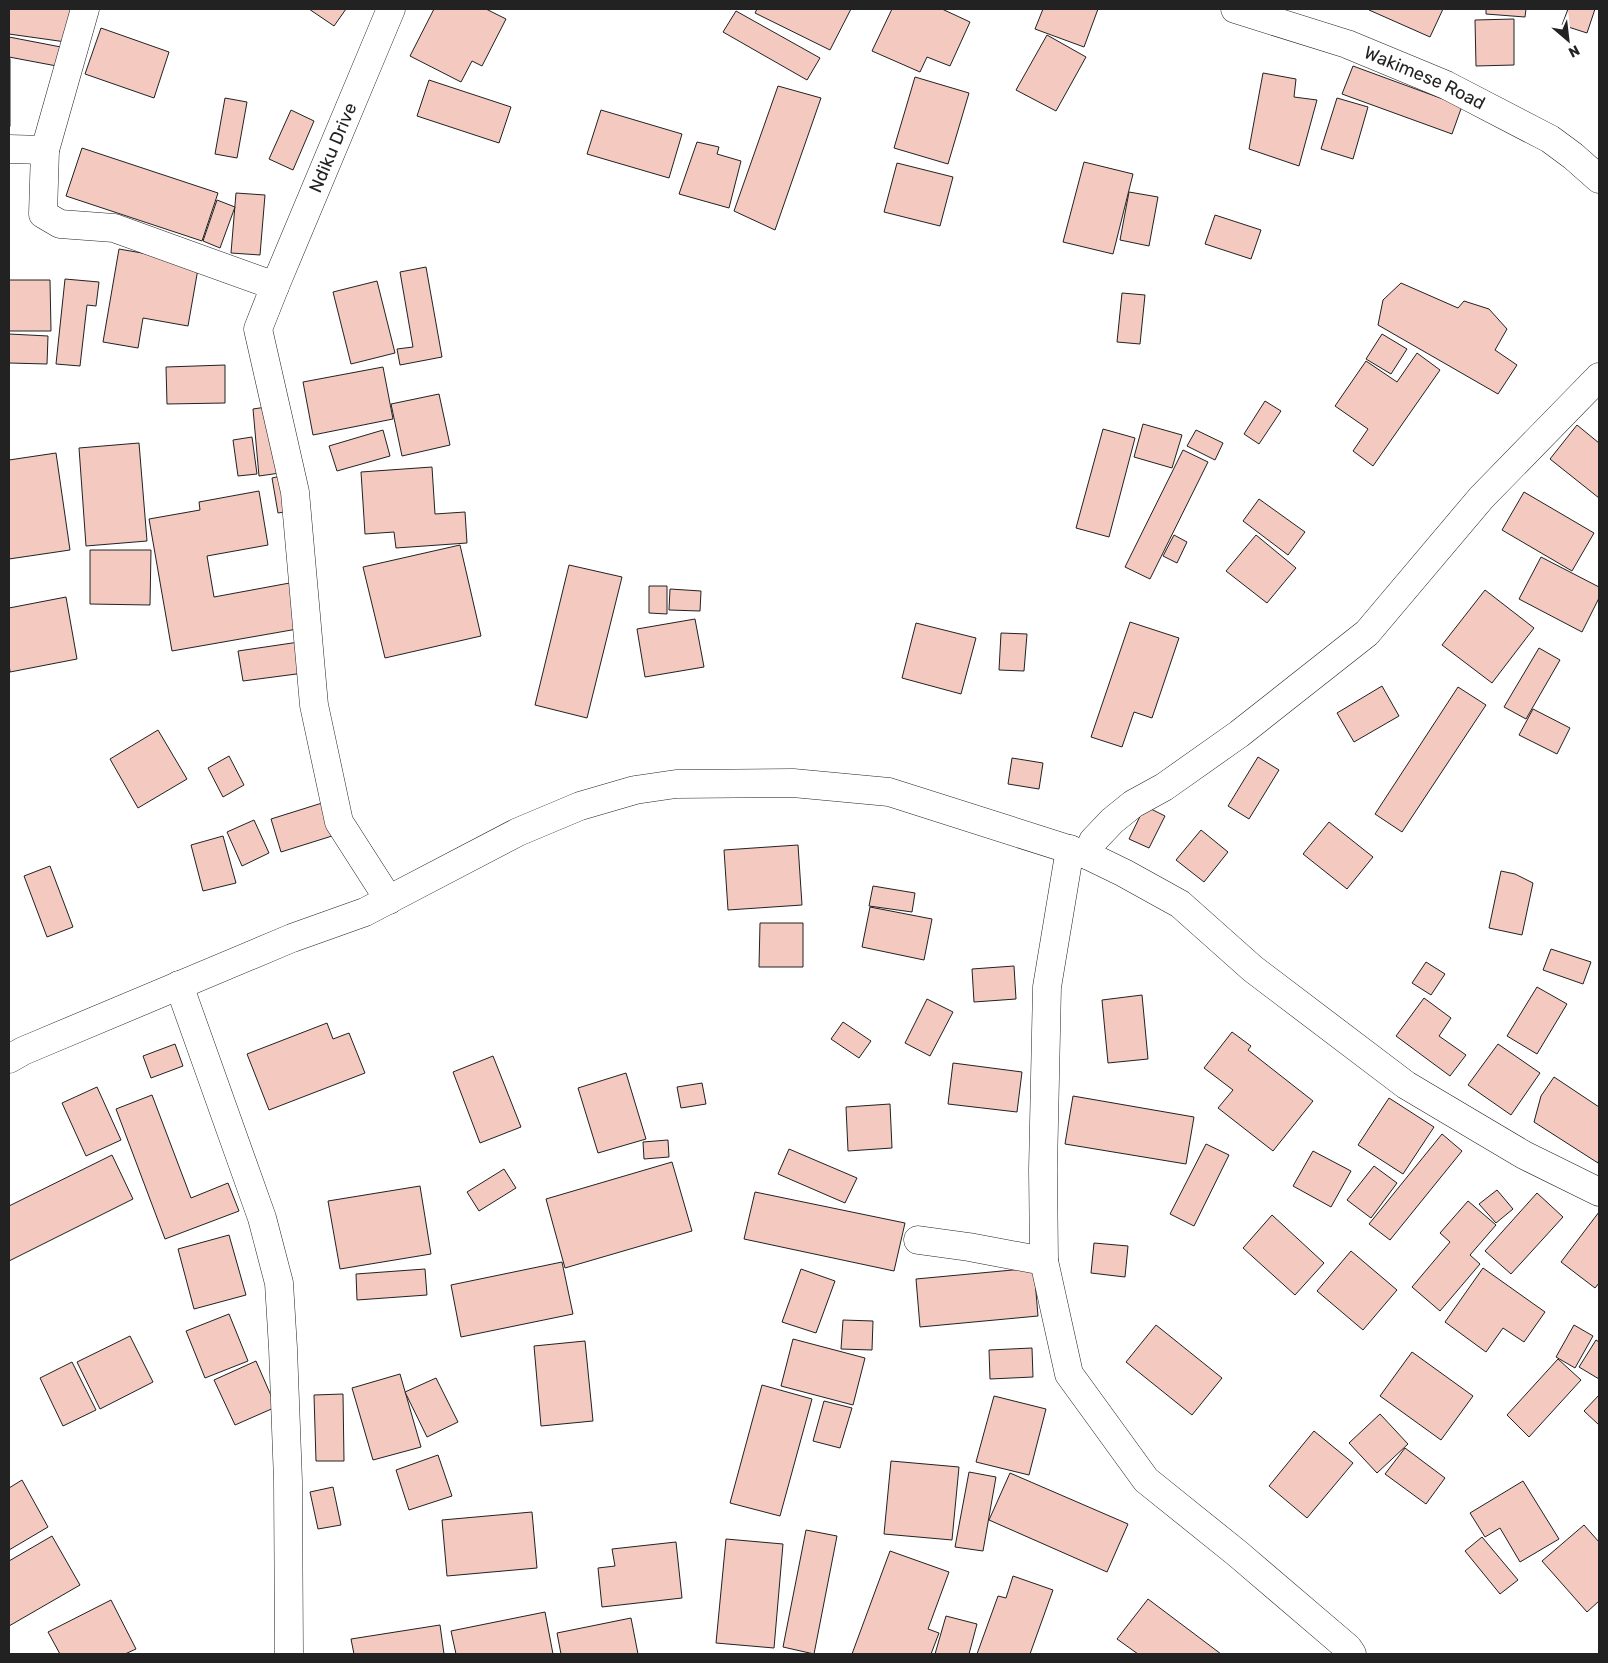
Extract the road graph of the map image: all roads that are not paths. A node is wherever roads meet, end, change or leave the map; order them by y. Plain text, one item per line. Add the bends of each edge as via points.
1 (85, 9) edge
2 (391, 9) edge
3 (1235, 9) edge
4 (9, 149) edge
5 (45, 150) junction
6 (1599, 179) edge
7 (275, 286) junction
8 (1599, 377) edge
9 (1078, 852) junction
10 (390, 900) junction
11 (179, 985) junction
12 (9, 1059) edge
13 (1599, 1192) edge
14 (918, 1240) dead end
15 (1044, 1261) junction
16 (289, 1654) edge
17 (1352, 1654) edge

1 - 5 street
2 - 7 street, Ndiku Drive
3 - 6 street, Wakimese Road via 1347,44 1446,85 1550,139
4 - 5 street
5 - 7 street via 43,214 60,224 114,228
7 - 10 street, Ndiku Drive via 258,329 295,492 314,705 339,822
8 - 9 street via 1481,498 1367,633 1238,734 1164,787 1133,804
9 - 10 street via 889,792 793,783 676,784 635,790 571,810 518,832
9 - 13 street via 1180,904 1253,968 1406,1084 1524,1155
9 - 15 street via 1047,987
10 - 11 street
11 - 12 street
11 - 16 street via 262,1218 279,1282 288,1481
14 - 15 street
15 - 17 street via 1069,1374 1146,1480 1238,1554

